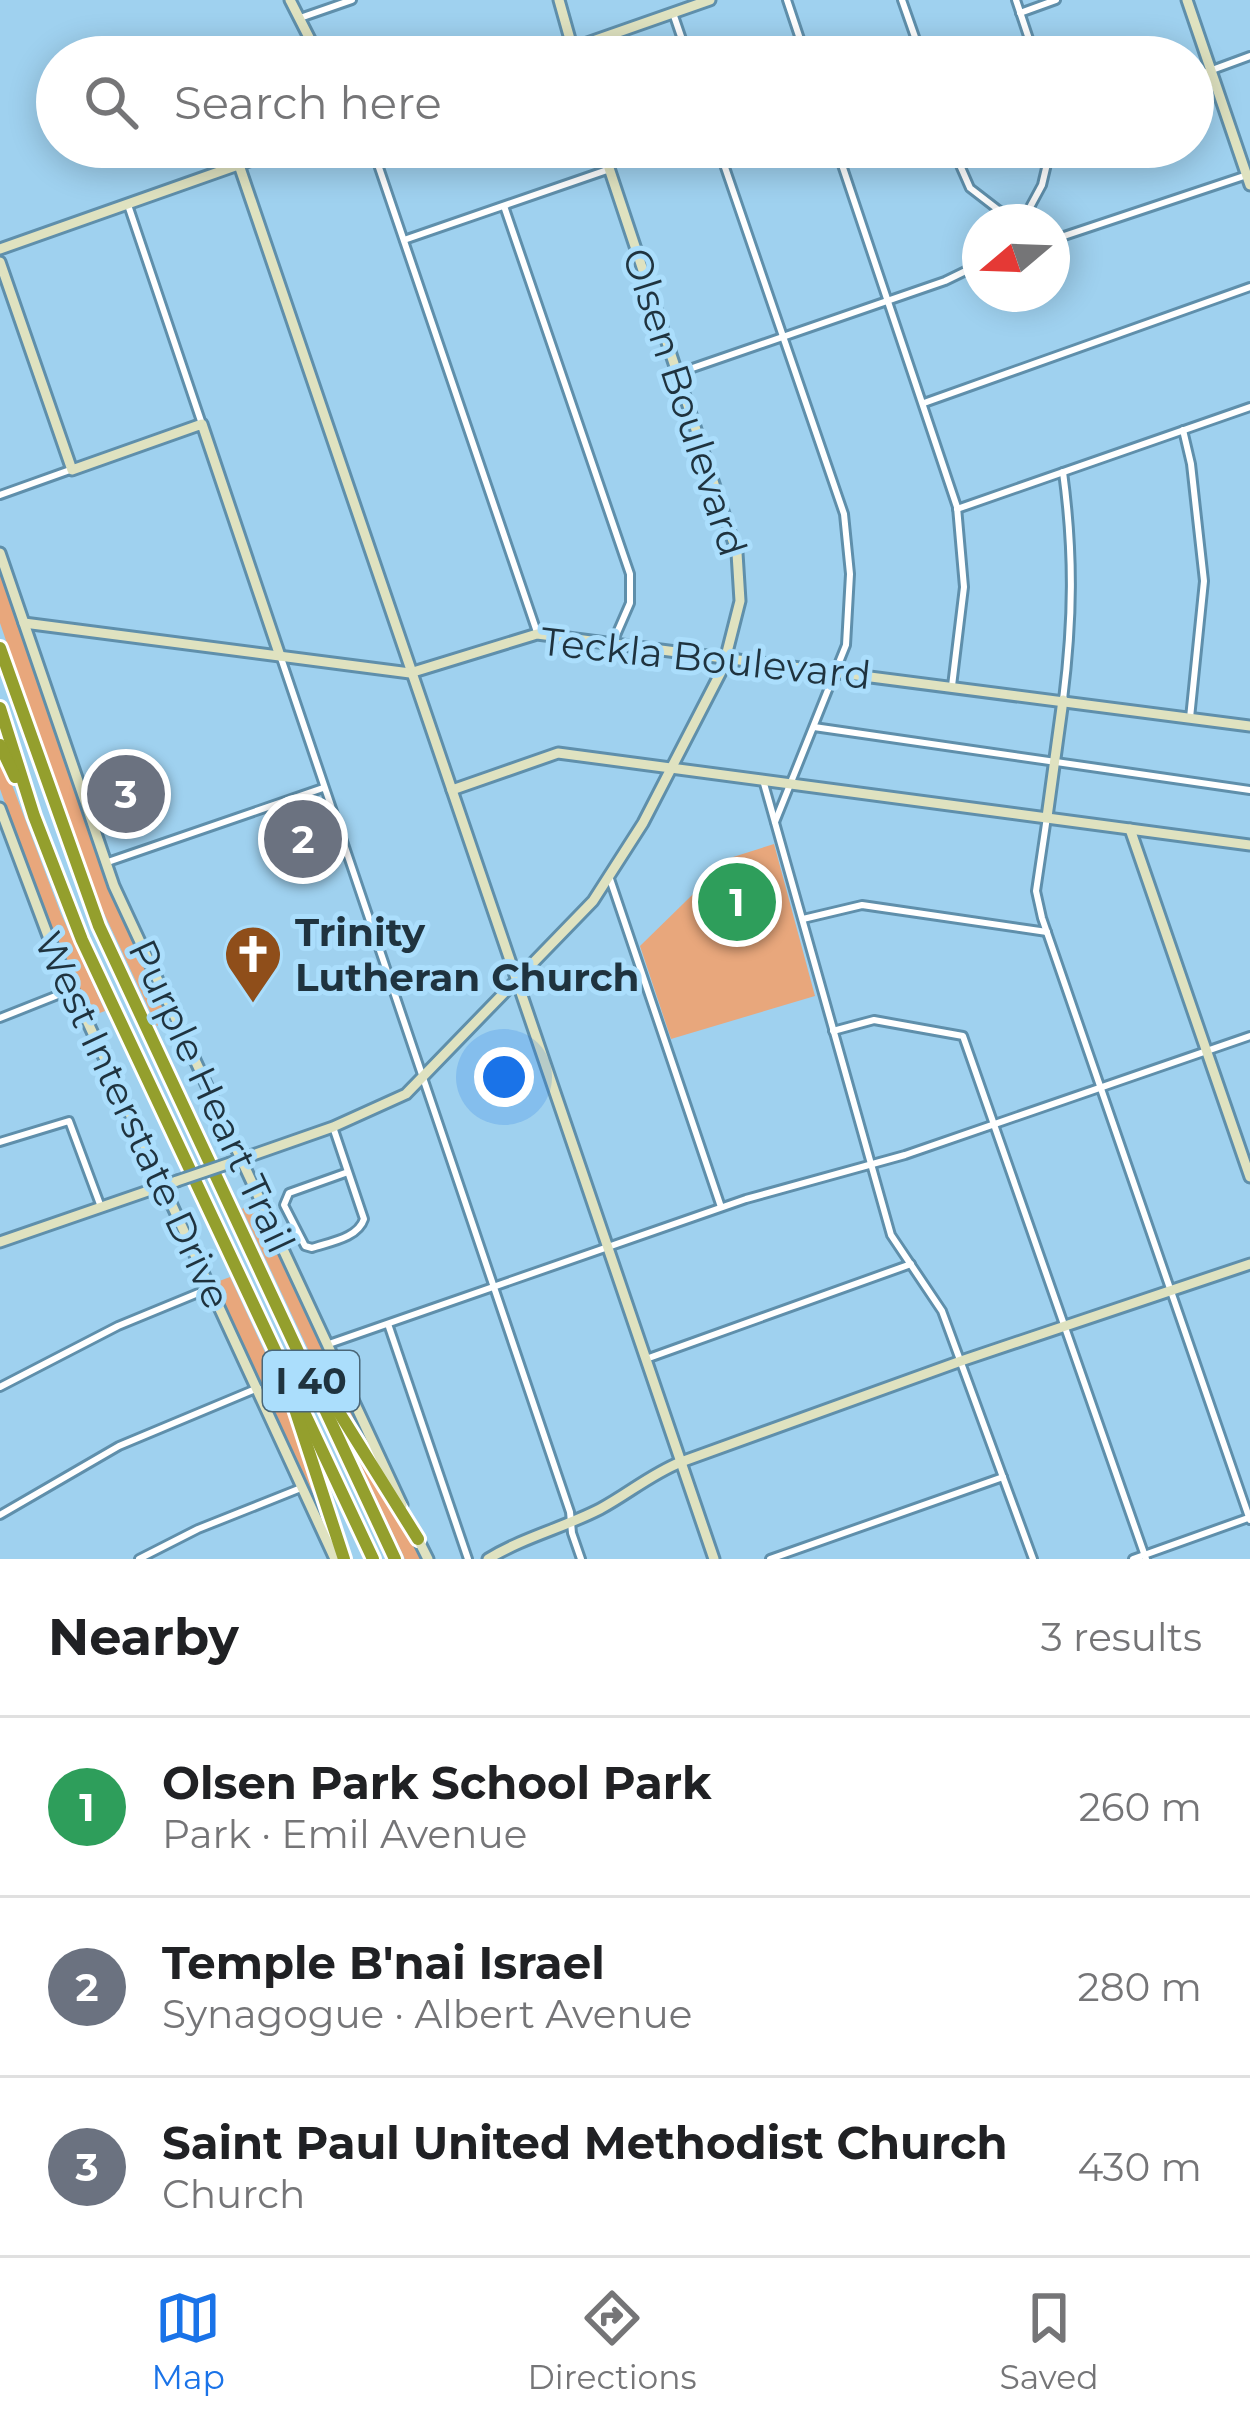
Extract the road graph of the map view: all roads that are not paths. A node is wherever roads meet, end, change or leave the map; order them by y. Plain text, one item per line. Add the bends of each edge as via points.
1 (290, 0) edge
2 (352, 0) edge
3 (559, 0) edge
4 (710, 0) edge
5 (787, 0) edge
6 (902, 0) edge
7 (1016, 0) edge
8 (1056, 0) edge
9 (1187, 0) edge
10 (1020, 13) junction
11 (673, 14) junction
12 (300, 18) junction
13 (309, 36) edge
14 (569, 36) edge
15 (615, 36) edge
16 (681, 36) edge
17 (799, 36) edge
18 (915, 36) edge
19 (1028, 36) edge
20 (1199, 36) edge
21 (1250, 56) edge
22 (1214, 69) edge
23 (1214, 79) edge
24 (230, 168) edge
25 (240, 168) edge
26 (379, 168) edge
27 (725, 168) edge
28 (843, 168) edge
29 (961, 168) edge
30 (1046, 168) edge
31 (610, 169) joint
32 (1248, 180) edge
33 (128, 204) junction
34 (993, 204) edge
35 (1030, 204) edge
36 (504, 206) junction
37 (1070, 234) edge
38 (404, 240) junction
39 (0, 249) edge
40 (0, 262) edge
41 (962, 271) edge
42 (1250, 287) edge
43 (889, 301) junction
44 (783, 338) junction
45 (678, 374) junction
46 (924, 403) junction
47 (1250, 407) edge
48 (202, 424) junction
49 (1183, 430) junction
50 (72, 470) junction
51 (1063, 472) junction
52 (0, 495) edge
53 (957, 509) junction
54 (0, 553) edge
55 (23, 623) junction
56 (537, 634) junction
57 (613, 642) junction
58 (1, 651) edge
59 (280, 656) junction
60 (727, 658) junction
61 (836, 670) junction
62 (412, 673) junction
63 (952, 686) junction
64 (1063, 700) junction
65 (0, 708) edge
66 (1190, 718) junction
67 (1250, 726) edge
68 (814, 727) junction
69 (0, 745) edge
70 (1054, 763) junction
71 (670, 767) junction
72 (763, 780) junction
73 (792, 783) junction
74 (324, 788) junction
75 (452, 790) junction
76 (1250, 790) edge
77 (0, 808) edge
78 (34, 816) junction
79 (1047, 817) junction
80 (776, 822) junction
81 (1130, 829) junction
82 (1250, 844) edge
83 (105, 863) junction
84 (609, 876) junction
85 (803, 919) junction
86 (1046, 932) junction
87 (516, 980) junction
88 (73, 989) junction
89 (0, 1018) edge
90 (833, 1031) junction
91 (1250, 1036) edge
92 (1208, 1052) junction
93 (422, 1077) junction
94 (1100, 1087) junction
95 (997, 1123) junction
96 (333, 1127) junction
97 (0, 1142) edge
98 (242, 1159) junction
99 (870, 1164) junction
100 (348, 1172) junction
101 (1250, 1177) edge
102 (163, 1186) junction
103 (101, 1207) junction
104 (721, 1207) junction
105 (0, 1242) edge
106 (608, 1248) junction
107 (911, 1264) junction
108 (1250, 1264) edge
109 (493, 1287) junction
110 (211, 1288) junction
111 (1170, 1288) junction
112 (274, 1303) junction
113 (388, 1324) junction
114 (1066, 1324) junction
115 (329, 1344) junction
116 (275, 1348) junction
117 (646, 1359) junction
118 (961, 1360) junction
119 (0, 1387) edge
120 (258, 1388) junction
121 (681, 1462) junction
122 (1003, 1477) junction
123 (304, 1486) junction
124 (0, 1515) edge
125 (1250, 1518) edge
126 (571, 1520) junction
127 (418, 1539) junction
128 (1145, 1557) edge
129 (140, 1559) edge
130 (339, 1559) edge
131 (373, 1559) edge
132 (395, 1559) edge
133 (428, 1559) edge
134 (468, 1559) edge
135 (488, 1559) edge
136 (581, 1559) edge
137 (714, 1559) edge
138 (770, 1559) edge
139 (1033, 1559) edge
140 (1132, 1559) edge

1 - 12 main road
2 - 12 street
3 - 14 main road
4 - 11 main road
5 - 17 street
6 - 18 street
7 - 10 street
8 - 10 street
9 - 20 main road
10 - 19 street
11 - 15 main road
11 - 16 street
12 - 13 main road
21 - 22 street
23 - 32 main road
24 - 33 main road
25 - 62 main road
26 - 38 street
27 - 44 street
28 - 43 street
29 - 34 street via 970,188
30 - 35 street
31 - 36 street
31 - 45 main road, Olsen Boulevard
32 - 37 street
33 - 39 main road
33 - 48 street
36 - 38 street
36 - 57 street via 630,574 629,603
38 - 56 street
40 - 50 main road
41 - 43 street
42 - 46 street
43 - 44 street
43 - 46 street
44 - 45 street
44 - 61 street via 844,514 850,574 846,645
45 - 60 main road, Olsen Boulevard via 737,553 740,601
46 - 53 street
47 - 49 street
48 - 50 main road
48 - 59 main road
49 - 51 street
49 - 66 street via 1204,580
50 - 52 street
51 - 53 street
51 - 64 street via 1073,546
53 - 63 street via 964,587
54 - 55 main road
55 - 59 main road, Teckla Boulevard
55 - 83 main road, West Interstate Drive
56 - 57 main road, Teckla Boulevard
56 - 62 main road, Teckla Boulevard
57 - 60 main road, Teckla Boulevard
58 - 112 highway, Purple Heart Trail / I 40 via 99,926
59 - 62 main road, Teckla Boulevard
59 - 74 street
60 - 61 main road, Teckla Boulevard
60 - 71 main road, Olsen Boulevard
61 - 63 main road, Teckla Boulevard
61 - 68 street
62 - 75 main road
63 - 64 main road, Teckla Boulevard
64 - 66 main road, Teckla Boulevard
64 - 70 main road
65 - 78 highway, Purple Heart Trail / I 40
66 - 67 main road, Teckla Boulevard
68 - 70 street
68 - 73 street
69 - 78 highway
70 - 76 street
70 - 79 main road
71 - 72 main road
71 - 75 main road via 558,753
71 - 84 main road, Olsen Boulevard
72 - 73 main road
72 - 80 street
73 - 79 main road
73 - 80 street
74 - 83 street
74 - 93 street
75 - 87 main road
77 - 88 main road, West Interstate Drive
78 - 116 highway, Purple Heart Trail / I 40 via 106,995
79 - 81 main road
79 - 86 street via 1036,891
80 - 85 street
81 - 82 main road
81 - 92 main road
83 - 98 main road, West Interstate Drive
84 - 87 main road, Olsen Boulevard
84 - 104 street
85 - 86 street via 862,905
85 - 90 street
86 - 94 street
87 - 93 main road, Olsen Boulevard
87 - 106 main road
88 - 89 street
88 - 102 main road, West Interstate Drive
90 - 95 street via 874,1020 963,1036
90 - 99 street
91 - 92 street
92 - 94 street
92 - 101 main road
93 - 96 main road, Olsen Boulevard via 406,1094
93 - 109 street
94 - 95 street
94 - 111 street
95 - 99 street
95 - 114 street
96 - 98 main road, Olsen Boulevard
96 - 100 street
97 - 103 street via 69,1121
98 - 102 main road, Olsen Boulevard, bridge
98 - 115 main road, West Interstate Drive
99 - 104 street
99 - 107 street via 891,1235
100 - 100 street via 362,1227 305,1246 284,1205 287,1195
102 - 103 main road, Olsen Boulevard
102 - 110 main road, West Interstate Drive
103 - 105 main road, Olsen Boulevard
104 - 106 street
106 - 109 street
106 - 117 main road
107 - 117 street
107 - 118 street
108 - 111 main road
109 - 113 street
109 - 126 street
110 - 119 street
110 - 120 main road, West Interstate Drive
111 - 114 main road
111 - 125 street
112 - 127 highway
112 - 132 highway, Purple Heart Trail / I 40
113 - 115 street
113 - 134 street
114 - 118 main road
114 - 128 street
115 - 127 main road, West Interstate Drive
116 - 130 highway
116 - 131 highway, Purple Heart Trail / I 40
117 - 121 main road
118 - 121 main road
118 - 122 street
120 - 123 main road, West Interstate Drive
120 - 124 street via 119,1446
121 - 126 main road
121 - 137 main road
122 - 138 street
122 - 139 street
123 - 129 street
123 - 130 main road, West Interstate Drive
125 - 128 street
126 - 135 main road
126 - 136 street
127 - 133 main road, West Interstate Drive
128 - 140 street

